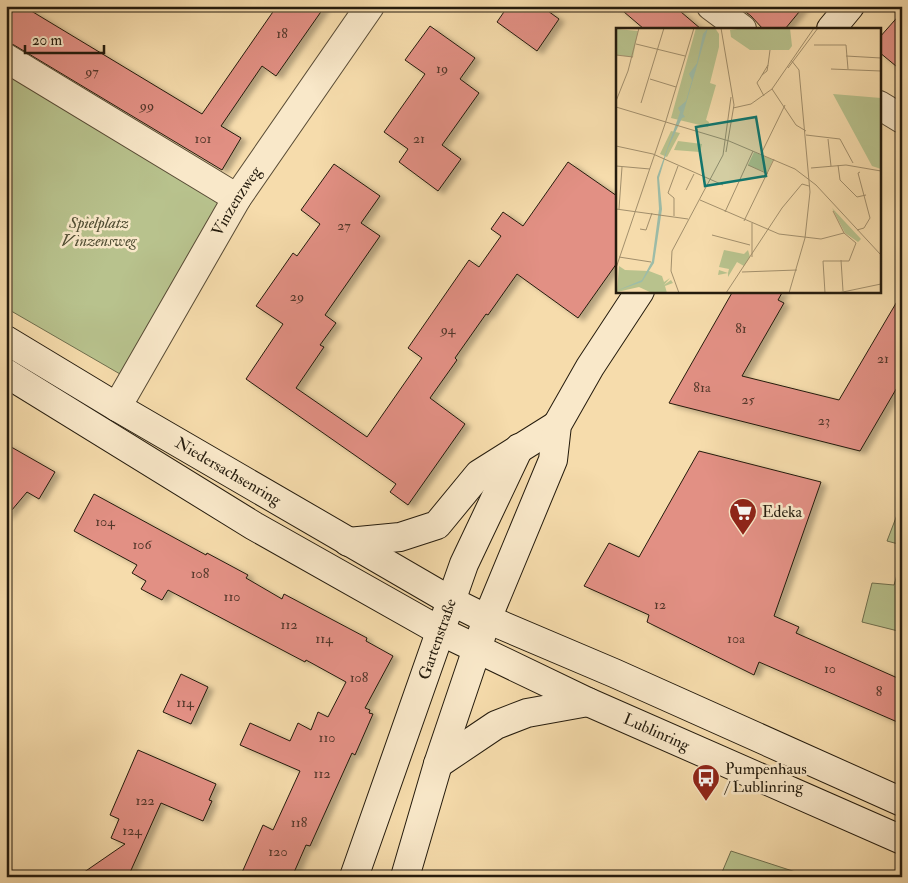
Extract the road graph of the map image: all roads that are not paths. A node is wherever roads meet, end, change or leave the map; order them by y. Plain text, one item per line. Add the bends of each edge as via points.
1 (370, 6) edge
2 (711, 6) edge
3 (850, 6) edge
4 (741, 28) edge
5 (832, 28) edge
6 (6, 58) edge
7 (880, 107) edge
8 (902, 119) edge
9 (237, 198) junction
10 (639, 292) edge
11 (6, 340) edge
12 (6, 373) edge
13 (117, 407) junction
14 (557, 425) junction
15 (518, 448) junction
16 (348, 542) junction
17 (451, 601) junction
18 (487, 619) junction
19 (440, 631) junction
20 (476, 649) junction
21 (588, 702) junction
22 (438, 764) junction
23 (902, 802) edge
24 (902, 840) edge
25 (354, 877) edge
26 (405, 877) edge

1 - 9 street, Vinzenzweg
2 - 4 street
3 - 5 street
6 - 9 street
7 - 8 street
9 - 13 street, Vinzenzweg
10 - 14 street
11 - 13 street, Niedersachsenring
12 - 19 street, Niedersachsenring via 254,526
13 - 16 street, Niedersachsenring
14 - 15 street
14 - 18 street via 553,460
15 - 16 street via 479,474 437,524 400,537
15 - 17 street, Gartenstraße via 464,564
16 - 17 street, Niedersachsenring
17 - 18 street
17 - 19 street, Gartenstraße
18 - 20 street
18 - 23 street
19 - 20 street, Lublinring
19 - 25 street, Gartenstraße
20 - 21 street, Lublinring
20 - 22 street
21 - 22 street via 528,713 496,725
21 - 24 street, Lublinring
22 - 26 street

